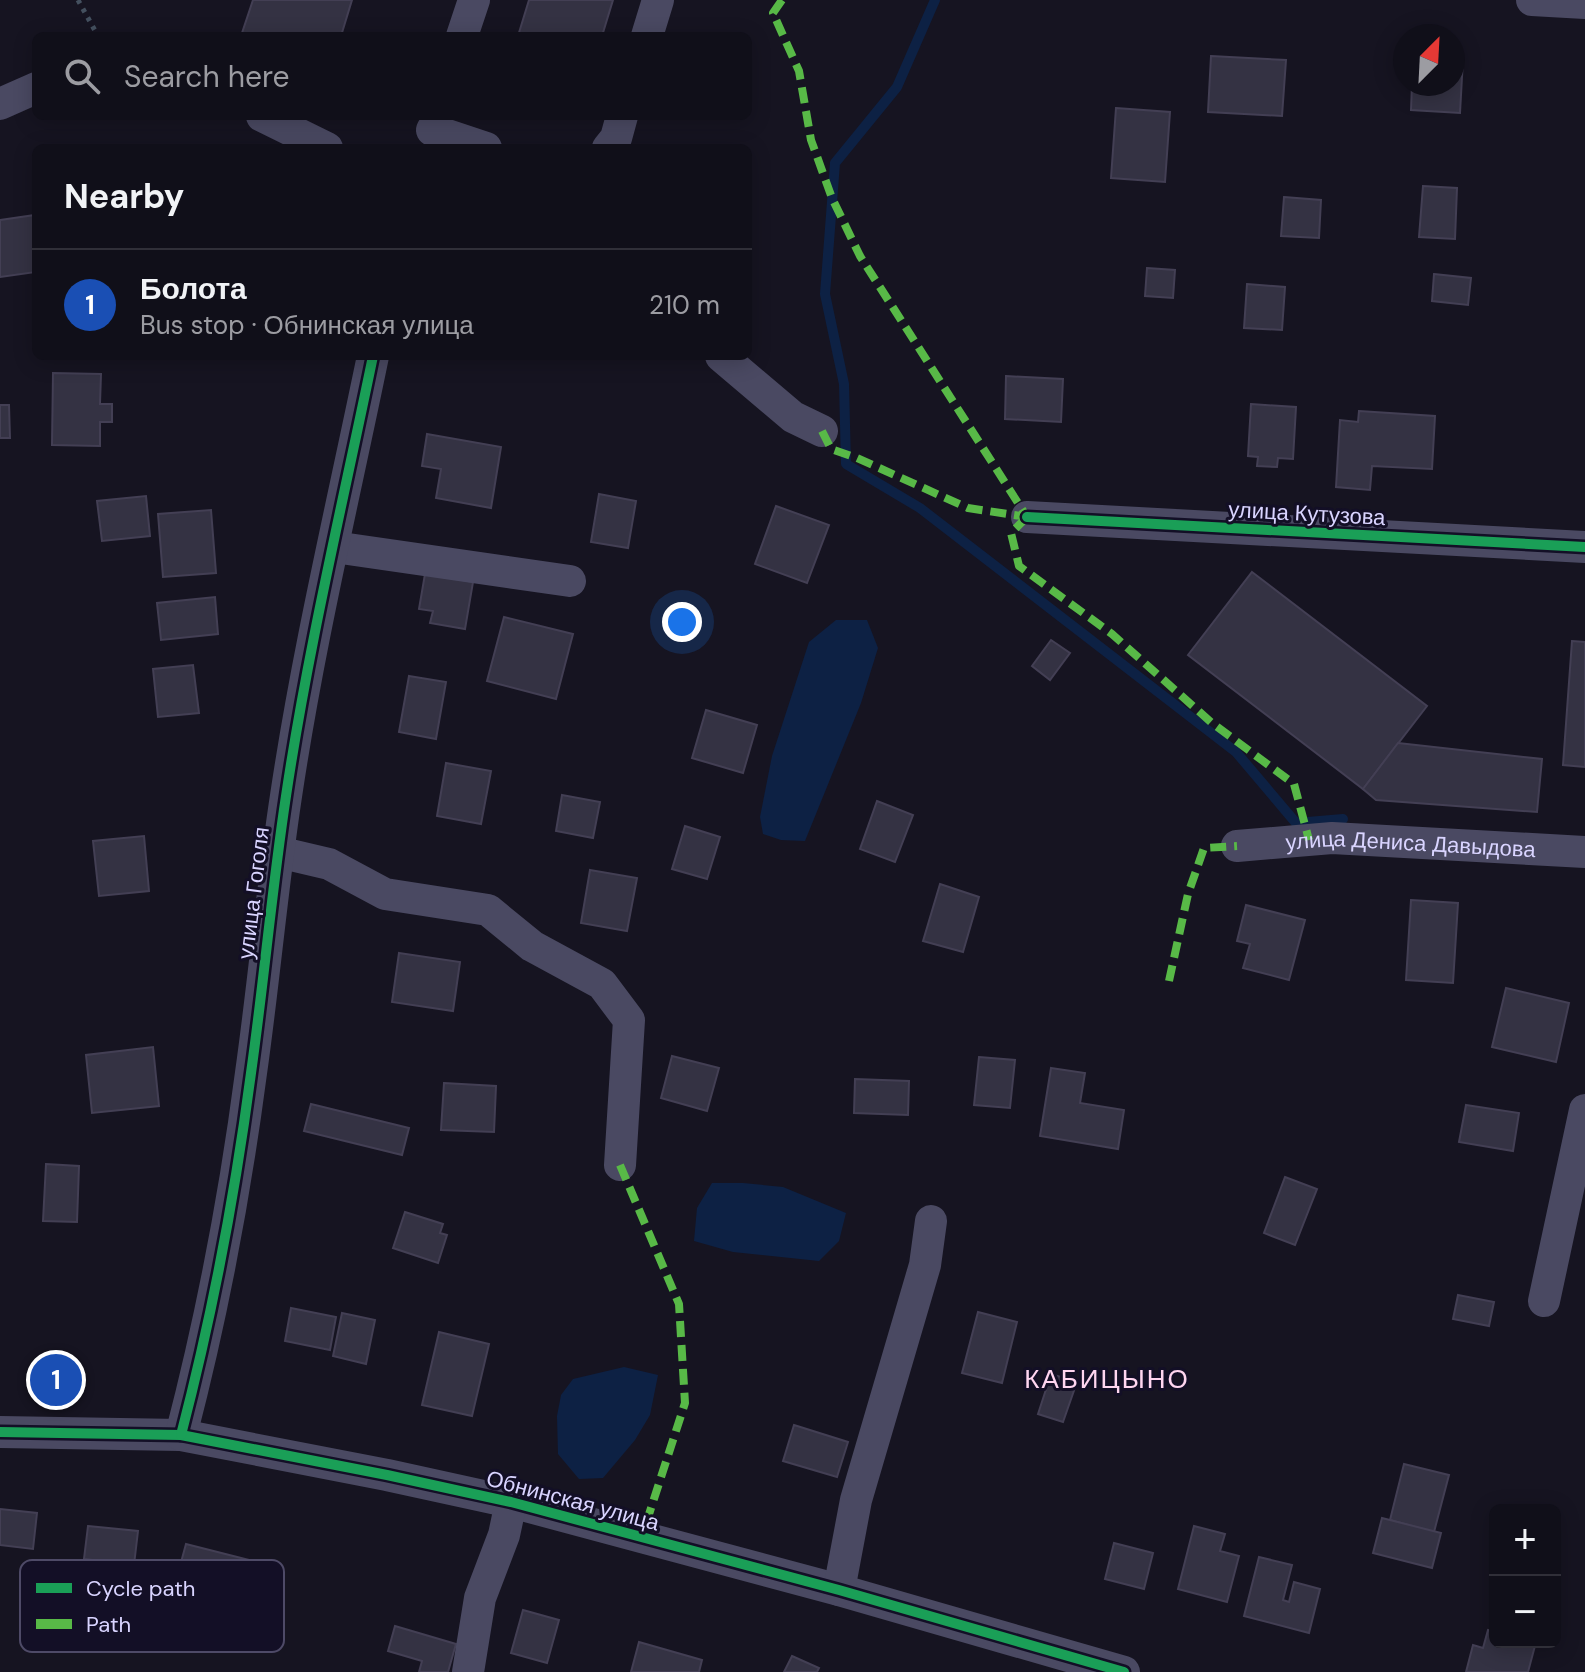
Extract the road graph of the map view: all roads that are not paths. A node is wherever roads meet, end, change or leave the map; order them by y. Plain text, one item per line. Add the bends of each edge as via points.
1 (474, 0) edge
2 (658, 0) edge
3 (1532, 0) edge
4 (1585, 3) edge
5 (463, 32) edge
6 (648, 32) edge
7 (32, 90) edge
8 (0, 104) edge
9 (270, 120) edge
10 (621, 120) edge
11 (432, 131) edge
12 (319, 144) edge
13 (473, 144) edge
14 (611, 144) edge
15 (372, 360) edge
16 (726, 360) edge
17 (822, 431) dead end
18 (1027, 517) dead end
19 (334, 547) junction
20 (1585, 547) edge
21 (570, 581) dead end
22 (1237, 846) dead end
23 (278, 852) junction
24 (1585, 852) edge
25 (1585, 1110) edge
26 (620, 1165) dead end
27 (931, 1221) dead end
28 (1544, 1301) dead end
29 (0, 1432) edge
30 (181, 1435) junction
31 (511, 1502) junction
32 (839, 1590) junction
33 (468, 1672) edge
34 (1123, 1672) edge

1 - 5 street
2 - 6 street
3 - 4 street
7 - 8 street
9 - 12 street
10 - 14 street
11 - 13 street
15 - 19 street, улица Гоголя
16 - 17 street via 793,417
18 - 20 street, улица Кутузова
19 - 21 street
19 - 23 street, улица Гоголя
22 - 24 street, улица Дениса Давыдова via 1332,838
23 - 26 street via 329,864 385,894 488,910 532,946 602,984 629,1020
23 - 30 street, улица Гоголя via 222,1255
25 - 28 street
27 - 32 street via 925,1265 856,1500
29 - 30 street, Обнинская улица
30 - 31 street, Обнинская улица
31 - 32 street, Обнинская улица
31 - 33 street via 480,1598
32 - 34 street, Обнинская улица

